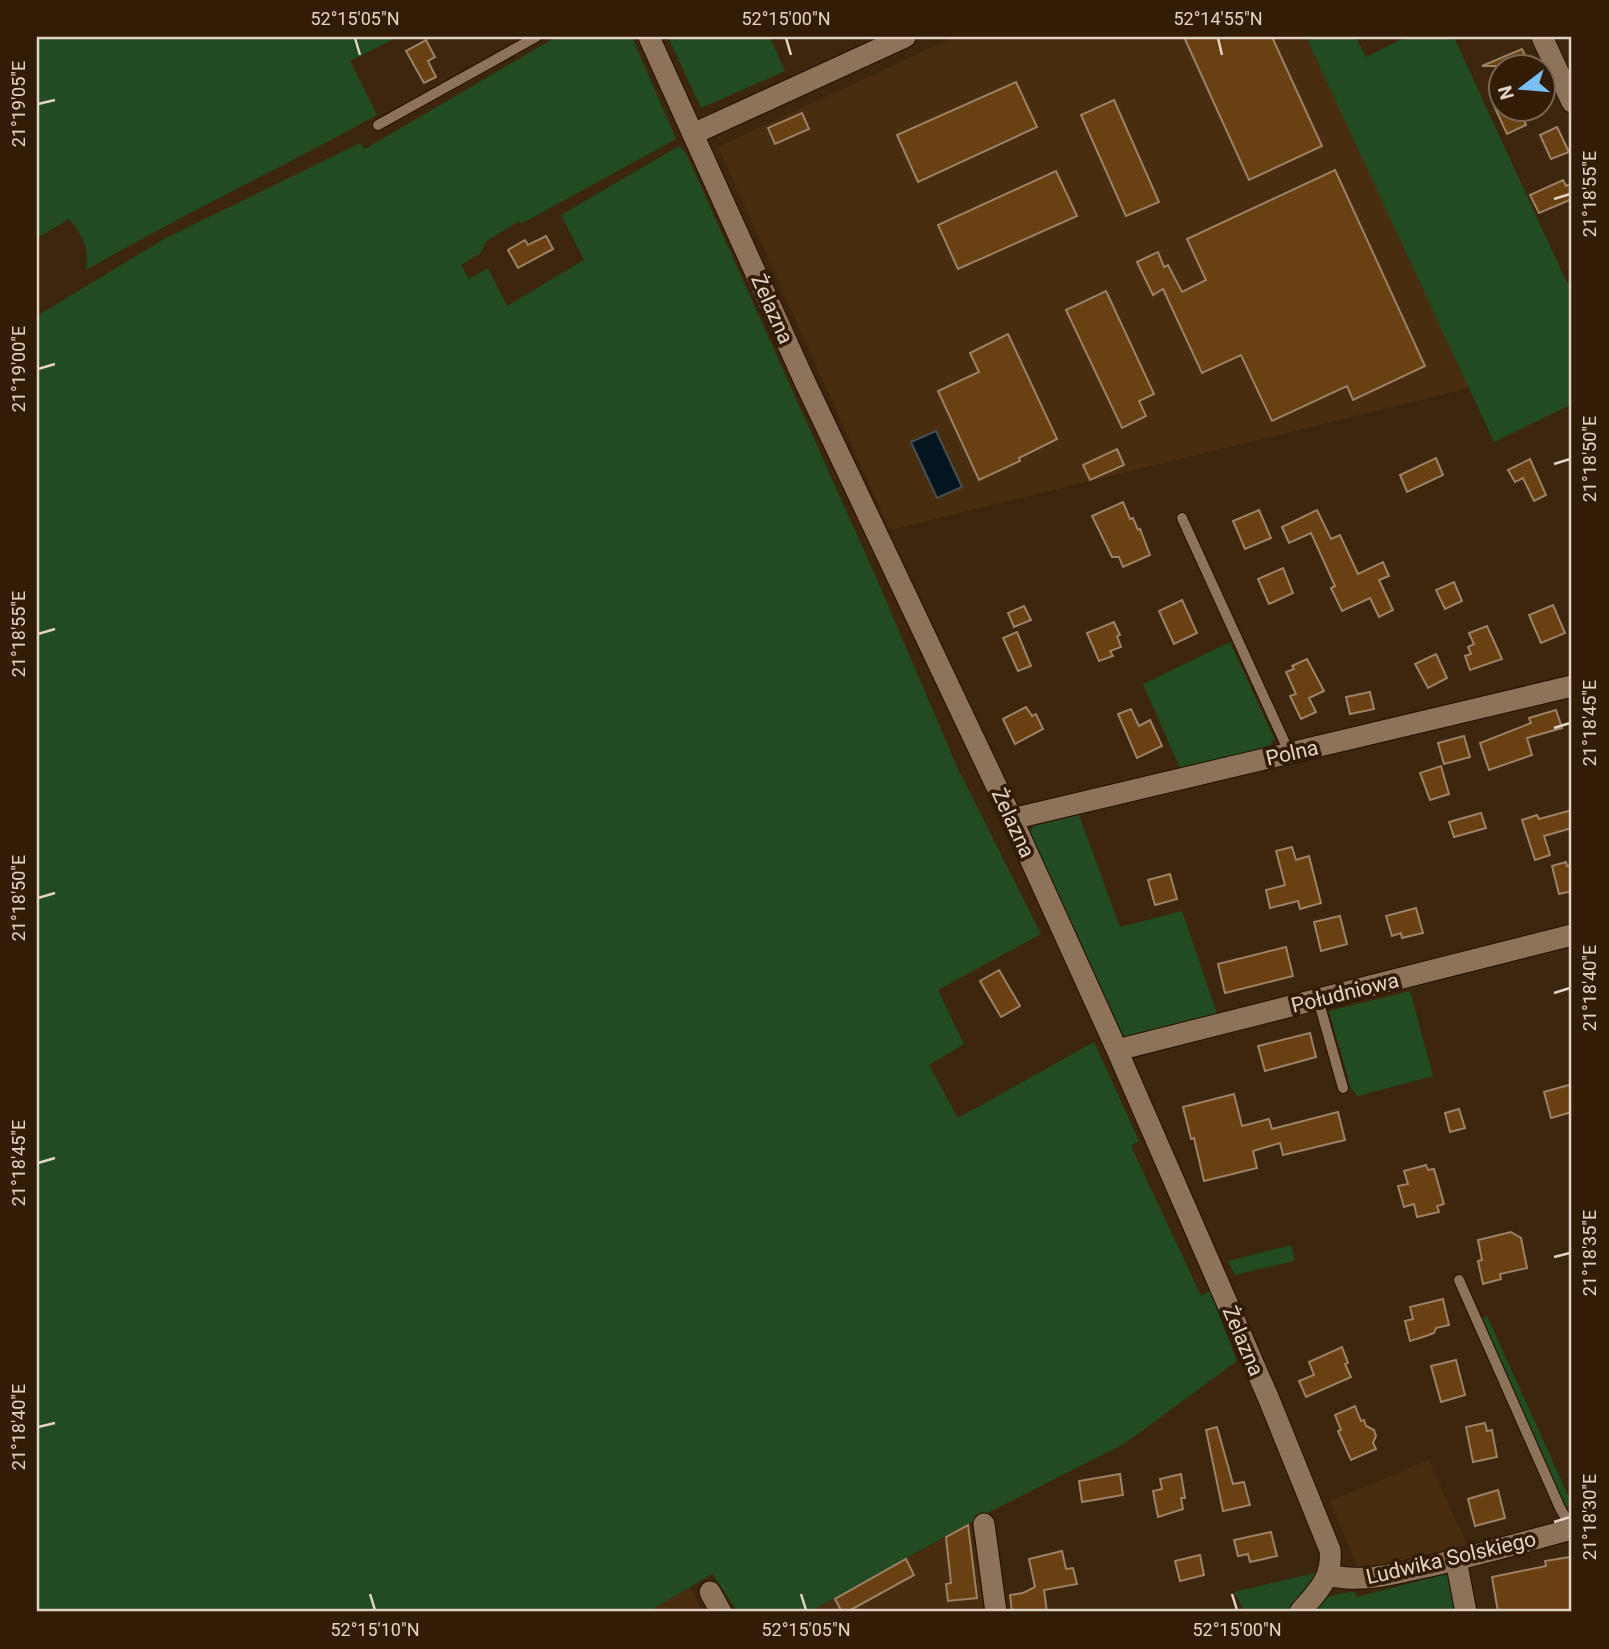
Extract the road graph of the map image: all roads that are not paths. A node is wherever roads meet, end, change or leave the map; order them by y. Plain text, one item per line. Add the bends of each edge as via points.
1 (537, 37) edge
2 (649, 37) edge
3 (905, 37) edge
4 (1542, 37) edge
5 (1572, 102) edge
6 (378, 125) dead end
7 (693, 134) junction
8 (1182, 518) dead end
9 (1572, 686) edge
10 (1290, 754) junction
11 (1012, 819) junction
12 (1572, 935) edge
13 (1318, 999) junction
14 (1117, 1050) junction
15 (1343, 1088) dead end
16 (1459, 1280) dead end
17 (984, 1524) dead end
18 (1572, 1529) edge
19 (1456, 1560) junction
20 (1329, 1575) junction
21 (710, 1592) dead end
22 (721, 1612) edge
23 (996, 1612) edge
24 (1300, 1612) edge
25 (1466, 1612) edge

1 - 6 lane
2 - 7 street, Żelazna
3 - 7 street
4 - 5 street
7 - 11 street, Żelazna
8 - 10 lane
9 - 10 street, Polna
10 - 11 street, Polna
11 - 14 street, Żelazna
12 - 13 street, Południowa
13 - 14 street, Południowa
13 - 15 lane
14 - 20 street, Żelazna via 1330,1550
16 - 18 lane
17 - 23 street
18 - 19 street, Ludwika Solskiego
19 - 20 street, Ludwika Solskiego via 1368,1580
19 - 25 street
20 - 24 street
21 - 22 street

